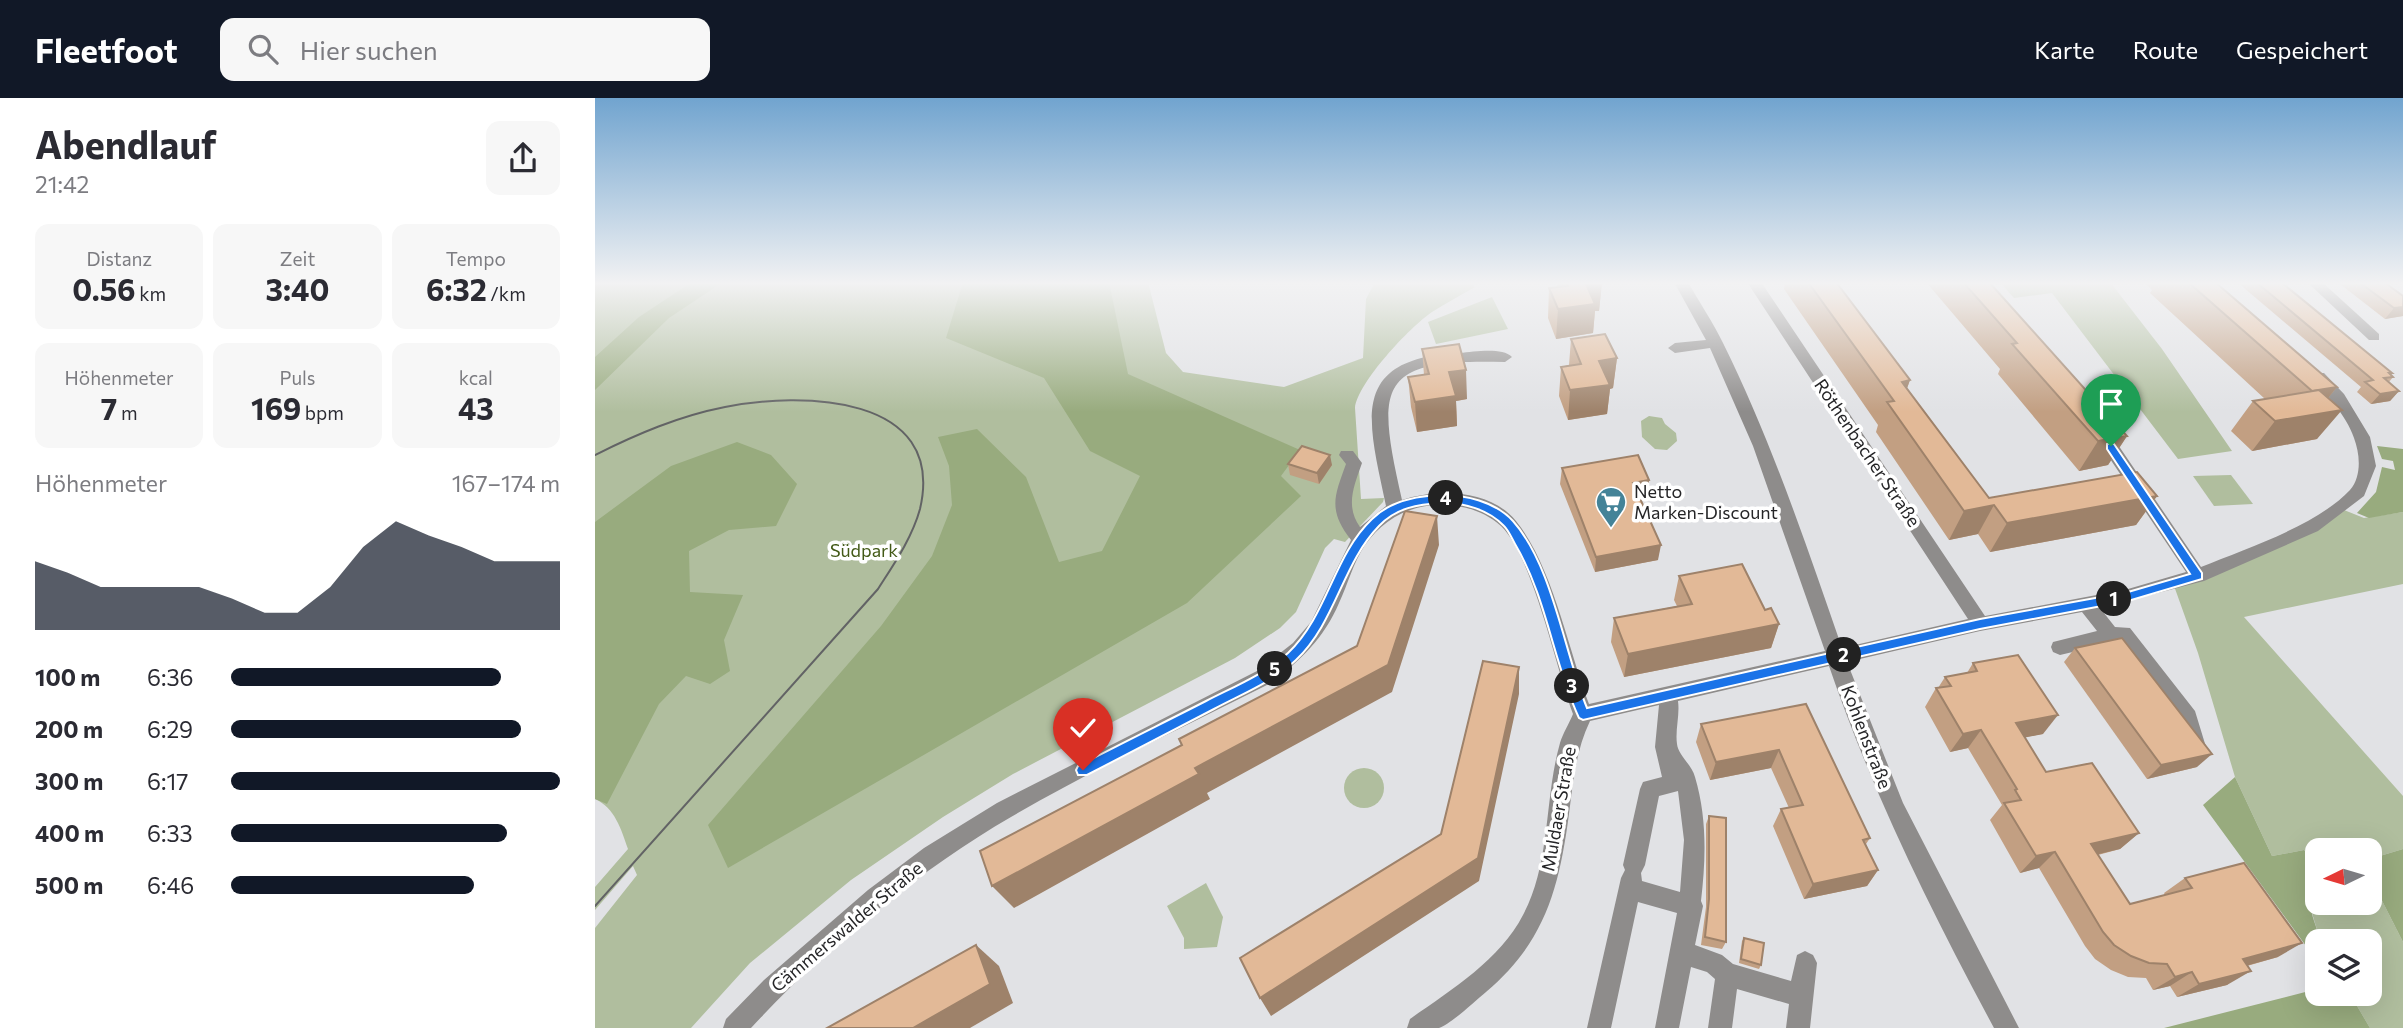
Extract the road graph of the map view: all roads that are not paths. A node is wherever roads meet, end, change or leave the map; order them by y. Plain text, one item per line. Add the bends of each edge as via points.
1 (1706, 325) edge
2 (1783, 325) edge
3 (2361, 325) edge
4 (2374, 337) dead end
5 (1716, 343) junction
6 (1675, 348) dead end
7 (1505, 357) dead end
8 (2307, 364) edge
9 (2095, 424) edge
10 (1347, 455) dead end
11 (1395, 508) junction
12 (1360, 540) junction
13 (2198, 576) junction
14 (2087, 604) junction
15 (1980, 624) junction
16 (2111, 635) junction
17 (2060, 648) dead end
18 (1836, 657) junction
19 (1669, 705) junction
20 (1583, 714) junction
21 (2196, 747) edge
22 (1686, 780) junction
23 (1632, 878) junction
24 (1692, 906) junction
25 (1681, 952) junction
26 (1805, 963) dead end
27 (1727, 974) junction
28 (1802, 996) junction
29 (735, 1028) edge
30 (1419, 1028) edge
31 (1599, 1028) edge
32 (1667, 1028) edge
33 (1720, 1028) edge
34 (1798, 1028) edge
35 (2007, 1028) edge

1 - 5 street, Kohlenstraße
2 - 15 street, Röthenbacher Straße
3 - 4 street
5 - 6 street
5 - 18 street, Kohlenstraße via 1759,440
7 - 11 street via 1459,356 1418,363 1388,383 1380,399 1380,415
8 - 13 street via 2339,398 2362,437 2368,466 2358,492 2312,527
9 - 13 street
10 - 12 street via 1354,463 1342,493 1343,519
11 - 12 street, Cämmerswalder Straße
11 - 20 street, Cämmerswalder Straße via 1419,500 1455,498 1479,505 1508,523 1534,569
12 - 29 street, Cämmerswalder Straße via 1318,627 1291,657 1263,677 1004,810 932,855 772,988
13 - 14 street
14 - 15 street
14 - 16 street
15 - 18 street
16 - 17 street
16 - 21 street via 2123,633 2188,718
18 - 19 street
18 - 35 street, Kohlenstraße via 1909,841
19 - 20 street
19 - 22 street via 1665,747 1677,757
20 - 30 street, Muldaer Straße via 1571,741 1545,887 1534,916 1518,944 1475,988
22 - 23 street via 1650,789
22 - 24 street via 1695,821
23 - 24 street
23 - 31 street
24 - 25 street
25 - 27 street via 1714,963
25 - 32 street
26 - 28 street
27 - 28 street
27 - 33 street
28 - 34 street

